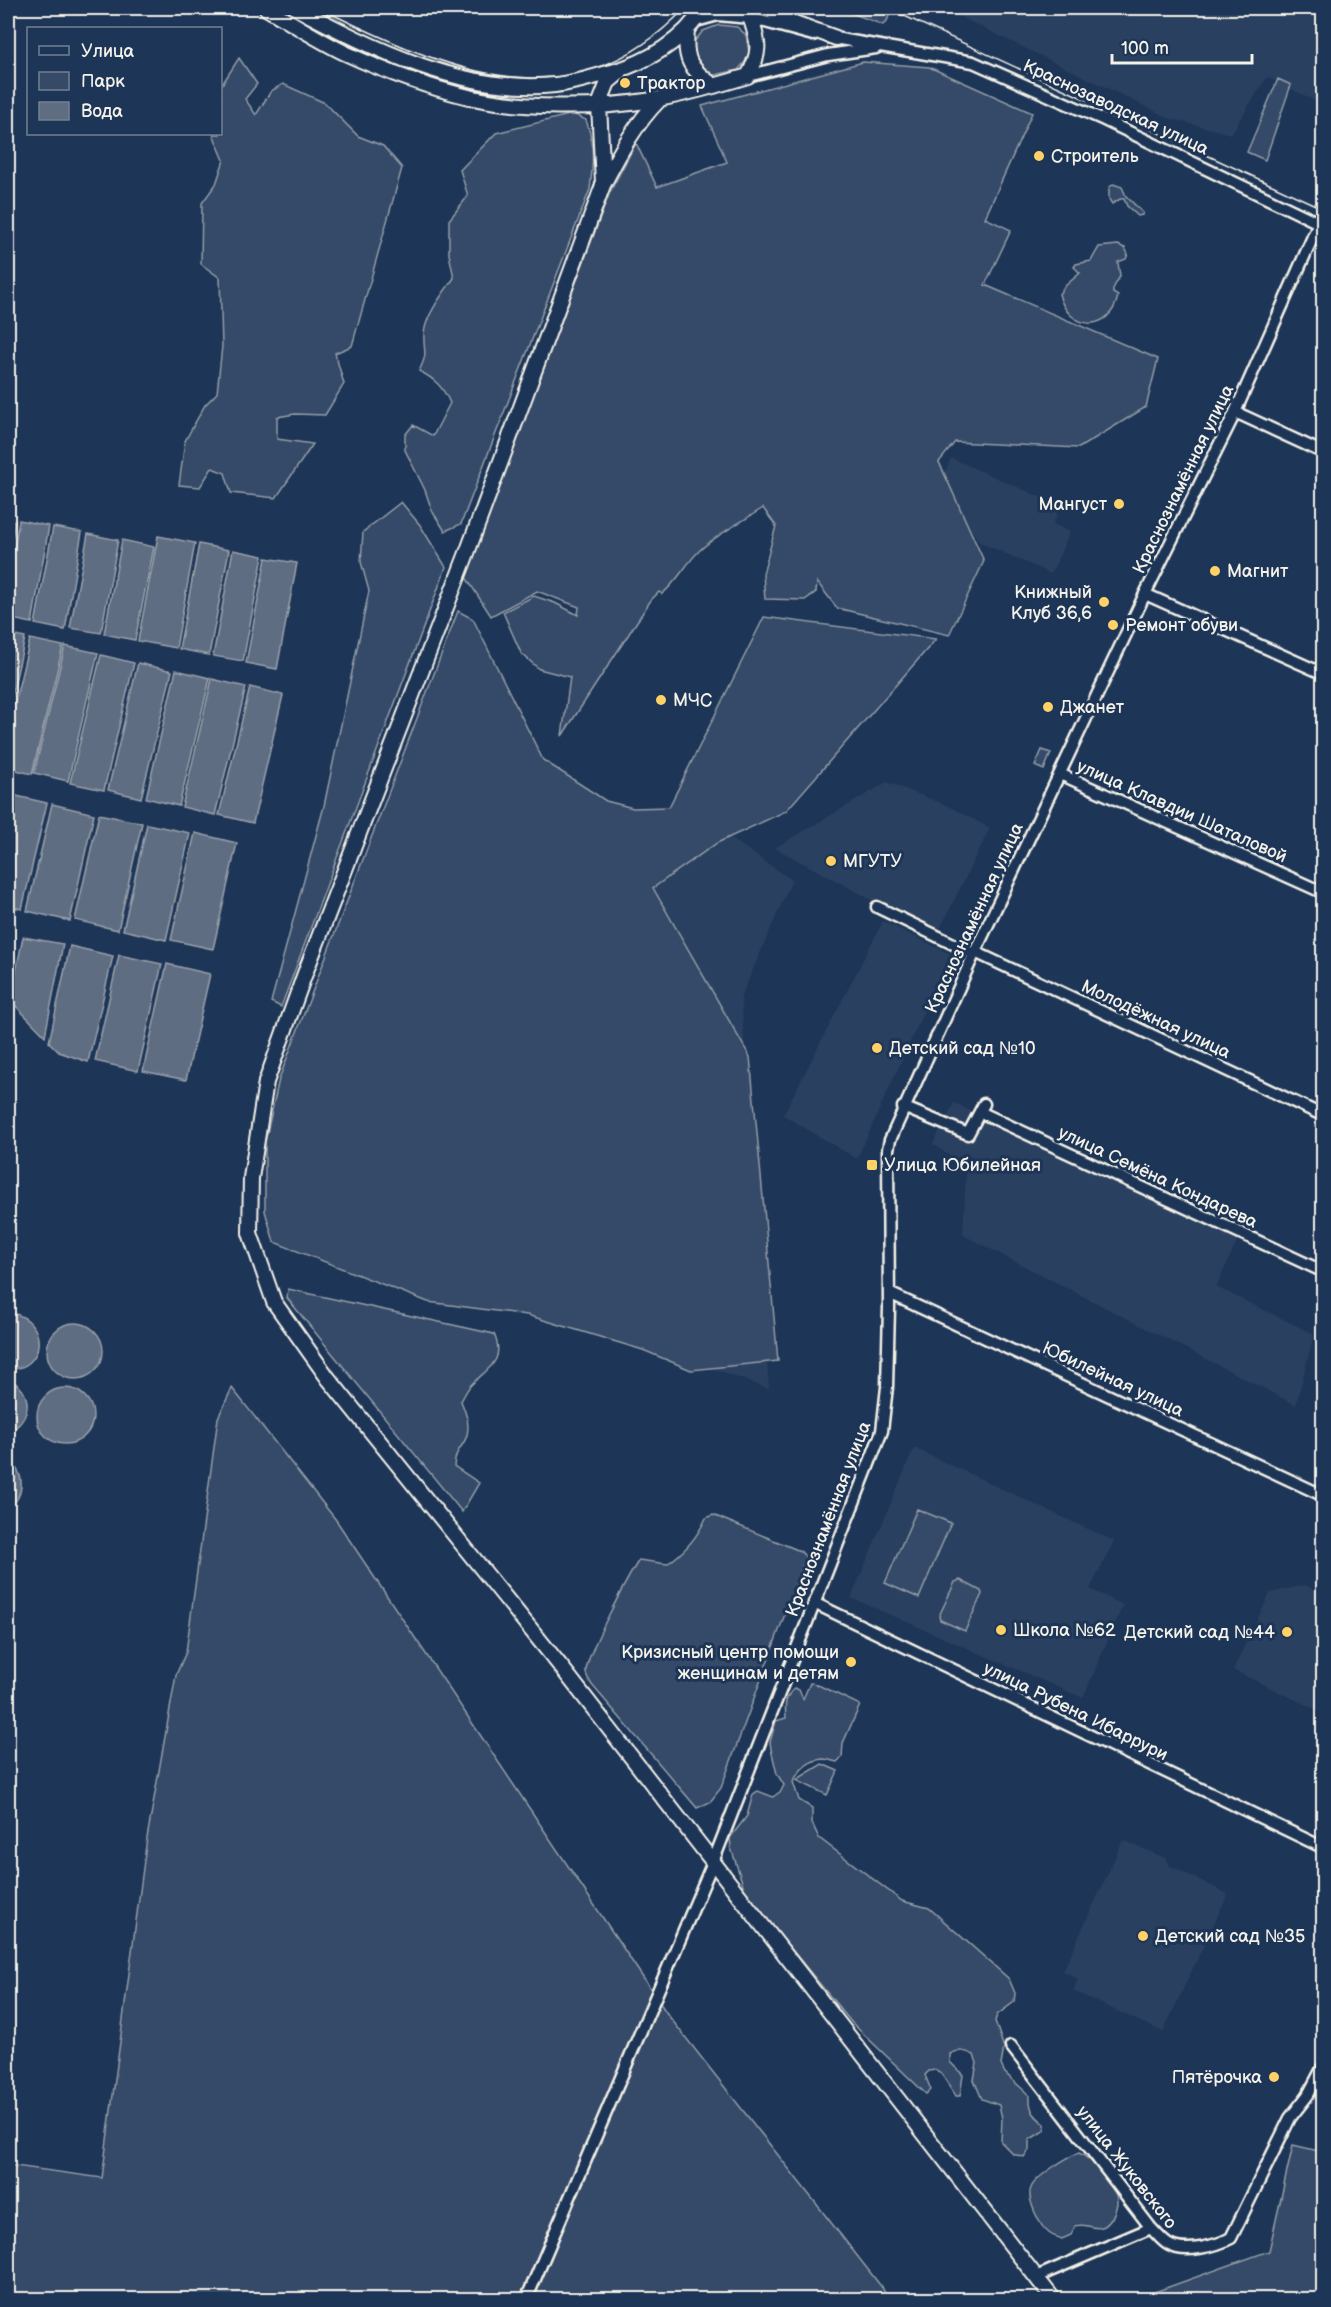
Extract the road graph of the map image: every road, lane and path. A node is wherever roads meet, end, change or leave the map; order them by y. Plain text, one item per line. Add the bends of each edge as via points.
1 (266, 8) edge
2 (296, 8) edge
3 (703, 8) edge
4 (766, 8) edge
5 (749, 13) edge
6 (691, 25) junction
7 (836, 38) junction
8 (886, 46) junction
9 (628, 67) junction
10 (748, 76) junction
11 (714, 86) junction
12 (660, 99) junction
13 (599, 105) junction
14 (603, 185) junction
15 (1321, 224) edge
16 (1235, 412) junction
17 (1323, 453) edge
18 (1145, 594) junction
19 (1323, 674) edge
20 (1060, 774) junction
21 (1323, 893) edge
22 (877, 907) dead end
23 (975, 953) junction
24 (903, 1107) junction
25 (1323, 1116) edge
26 (1323, 1272) edge
27 (889, 1293) junction
28 (1323, 1496) edge
29 (814, 1604) junction
30 (1323, 1848) edge
31 (713, 1862) junction
32 (1011, 2046) dead end
33 (1323, 2065) edge
34 (1151, 2228) junction
35 (1036, 2277) junction
36 (526, 2300) edge
37 (1054, 2300) edge

1 - 13 main road via 344,52 423,84 503,103
2 - 9 main road via 386,53 486,82 556,85
3 - 6 main road
4 - 7 main road
5 - 6 street via 718,15
5 - 7 street, Краснозаводская улица via 808,34
5 - 10 main road via 758,39 758,53
6 - 9 main road via 649,57
6 - 11 main road via 685,46 688,63
7 - 8 street, Краснозаводская улица
8 - 10 street via 828,55
8 - 15 street, Краснозаводская улица via 973,62
9 - 13 main road via 608,82
10 - 11 main road
11 - 12 main road
12 - 13 main road
12 - 14 main road via 628,139
13 - 14 main road
14 - 31 main road via 266,1082 251,1178 250,1233 274,1302 328,1378
15 - 16 street, Краснознамённая улица
16 - 17 street
16 - 18 street, Краснознамённая улица
18 - 19 street
18 - 20 street, Краснознамённая улица
20 - 21 street, улица Клавдии Шаталовой
20 - 23 street, Краснознамённая улица
22 - 23 street, Молодёжная улица
23 - 24 street, Краснознамённая улица
23 - 25 street, Молодёжная улица
24 - 26 street, улица Семёна Кондарева via 968,1134 982,1108
24 - 27 street, Краснознамённая улица via 888,1149
27 - 28 street, Юбилейная улица
27 - 29 street, Краснознамённая улица via 882,1431
29 - 30 street, улица Рубена Ибаррури
29 - 31 street, Краснознамённая улица
31 - 35 main road
31 - 36 street, Краснознамённая улица
32 - 34 street, улица Жуковского
33 - 34 street, улица Жуковского via 1290,2118 1231,2238 1177,2248
34 - 35 street
35 - 37 main road

